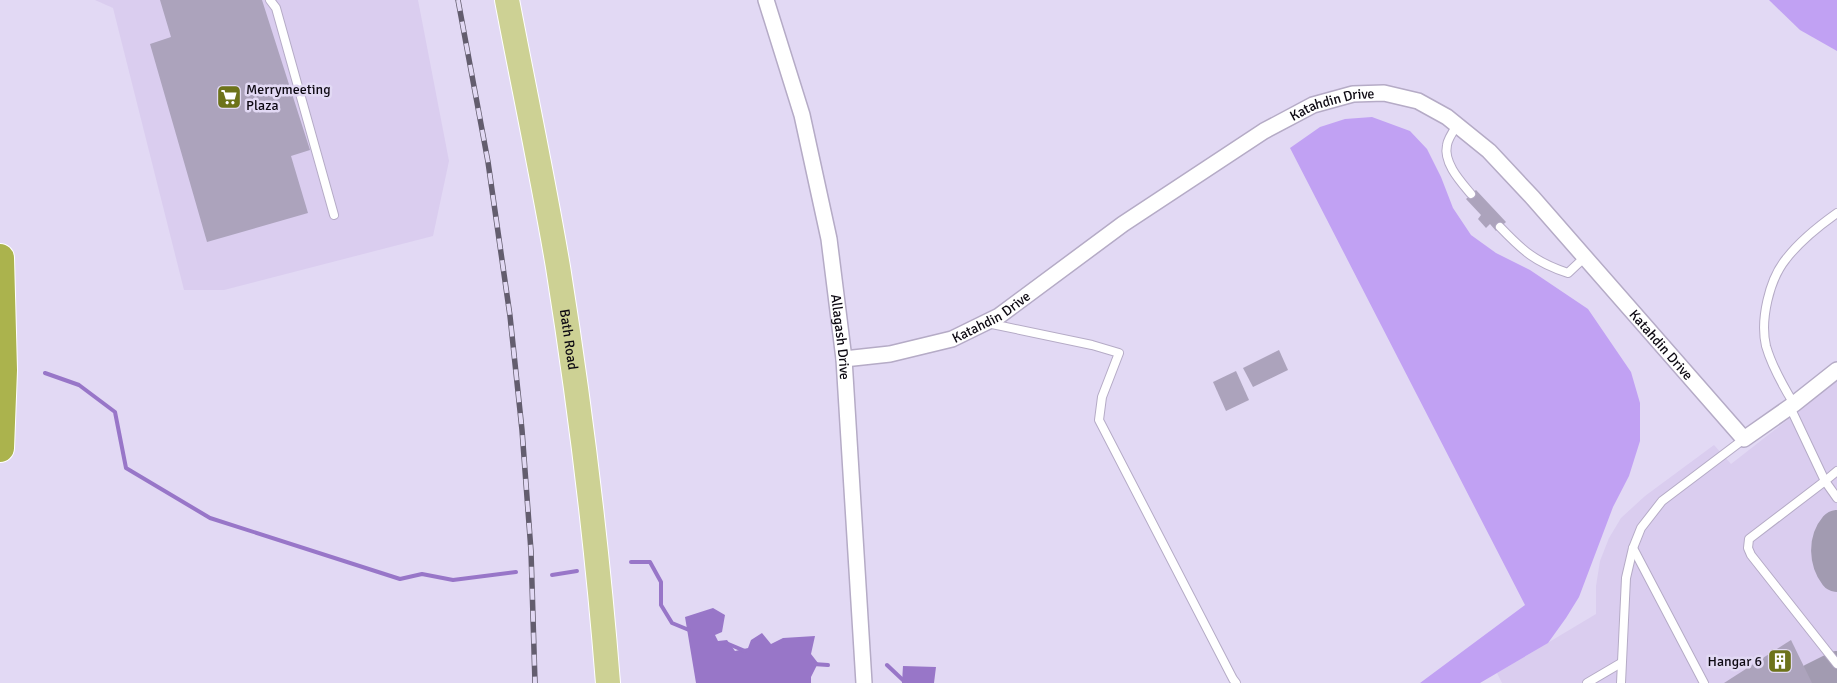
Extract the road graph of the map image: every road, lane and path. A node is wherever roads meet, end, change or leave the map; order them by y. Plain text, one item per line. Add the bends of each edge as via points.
1 (270, 0) edge
2 (507, 0) edge
3 (766, 0) edge
4 (1458, 124) junction
5 (1471, 194) dead end
6 (1837, 213) edge
7 (334, 215) dead end
8 (1500, 227) dead end
9 (1585, 257) junction
10 (0, 258) edge
11 (985, 323) junction
12 (844, 358) junction
13 (1837, 370) edge
14 (1792, 406) junction
15 (1744, 439) junction
16 (0, 448) edge
17 (1837, 471) edge
18 (1825, 481) junction
19 (1837, 498) edge
20 (1633, 548) junction
21 (1621, 663) junction
22 (1837, 664) edge
23 (608, 683) edge
24 (864, 683) edge
25 (1236, 683) edge
26 (1586, 683) edge
27 (1621, 683) edge
28 (1704, 683) edge

1 - 7 lane via 276,8
2 - 23 main road, Bath Road via 557,265 575,381
3 - 12 street, Allagash Drive via 802,115 830,239
4 - 5 lane via 1446,148 1453,169
4 - 9 street, Katahdin Drive via 1527,191
4 - 11 street, Katahdin Drive via 1418,101 1384,93 1353,94 1313,106 1264,130 1123,224 1000,316
6 - 14 lane via 1785,259 1768,293 1764,323 1766,345
8 - 9 lane via 1529,256 1553,268 1568,273
9 - 15 street, Katahdin Drive
10 - 16 highway via 3,370
11 - 12 street, Katahdin Drive via 952,339 890,354
11 - 25 lane via 1119,353 1102,397 1099,420
12 - 24 street, Allagash Drive
13 - 14 street
14 - 15 street
14 - 18 lane
15 - 20 lane via 1662,501 1641,528
17 - 18 lane
18 - 19 lane
18 - 22 lane via 1749,539 1748,548
20 - 21 lane via 1626,578
20 - 28 lane
21 - 26 lane
21 - 27 lane

